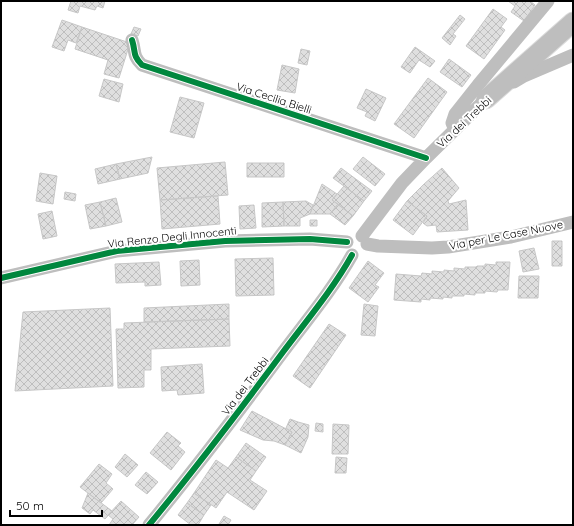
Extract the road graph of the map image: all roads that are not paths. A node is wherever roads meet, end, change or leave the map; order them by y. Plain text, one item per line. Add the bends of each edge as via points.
1 (548, 1) edge
2 (573, 22) edge
3 (132, 40) dead end
4 (573, 56) edge
5 (486, 99) junction
6 (454, 130) junction
7 (426, 158) junction
8 (573, 222) edge
9 (365, 240) junction
10 (347, 242) junction
11 (352, 255) junction
12 (1, 278) edge
13 (149, 525) edge

1 - 6 street via 455,114 452,123
2 - 5 highway
3 - 7 street, Via Cecilia Bielli via 134,56 142,65
4 - 5 street, Via dei Trebbi via 524,76
5 - 6 street, Via dei Trebbi
6 - 7 street, Via dei Trebbi
7 - 9 street, Via dei Trebbi via 402,184
8 - 9 street, Via per Le Case Nuove via 511,237 448,247 378,246
9 - 10 street via 355,235
9 - 11 street via 366,250 362,255
10 - 11 street via 348,251
10 - 12 street, Via Renzo Degli Innocenti via 310,239 225,241 117,251
11 - 13 street, Via dei Trebbi via 265,376

